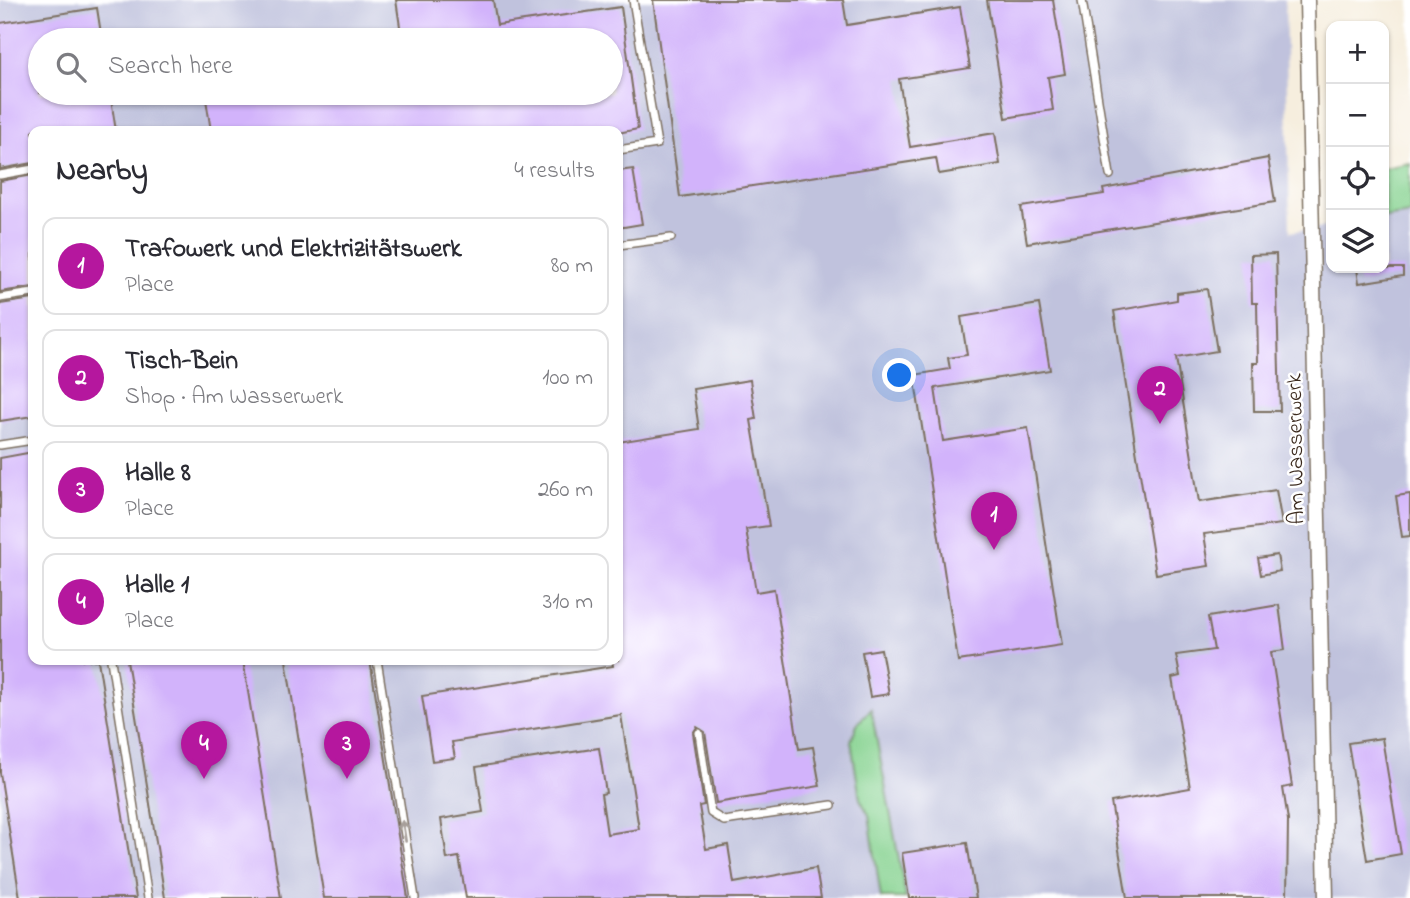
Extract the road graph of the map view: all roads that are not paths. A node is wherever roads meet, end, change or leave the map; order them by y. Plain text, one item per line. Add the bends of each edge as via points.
1 (633, 0) edge
2 (1082, 0) edge
3 (1307, 0) edge
4 (623, 149) edge
5 (28, 170) edge
6 (0, 175) edge
7 (1110, 175) dead end
8 (671, 237) dead end
9 (623, 244) edge
10 (28, 294) edge
11 (0, 299) edge
12 (28, 441) edge
13 (0, 445) edge
14 (112, 665) edge
15 (378, 665) edge
16 (699, 733) dead end
17 (832, 805) dead end
18 (148, 898) edge
19 (415, 898) edge
20 (1326, 898) edge

1 - 4 lane via 657,144
2 - 7 lane
3 - 20 street, Am Wasserwerk
5 - 6 lane
8 - 9 lane
10 - 11 lane
12 - 13 lane
14 - 18 lane
19 -> 15 lane
16 - 17 lane via 716,818 724,821

